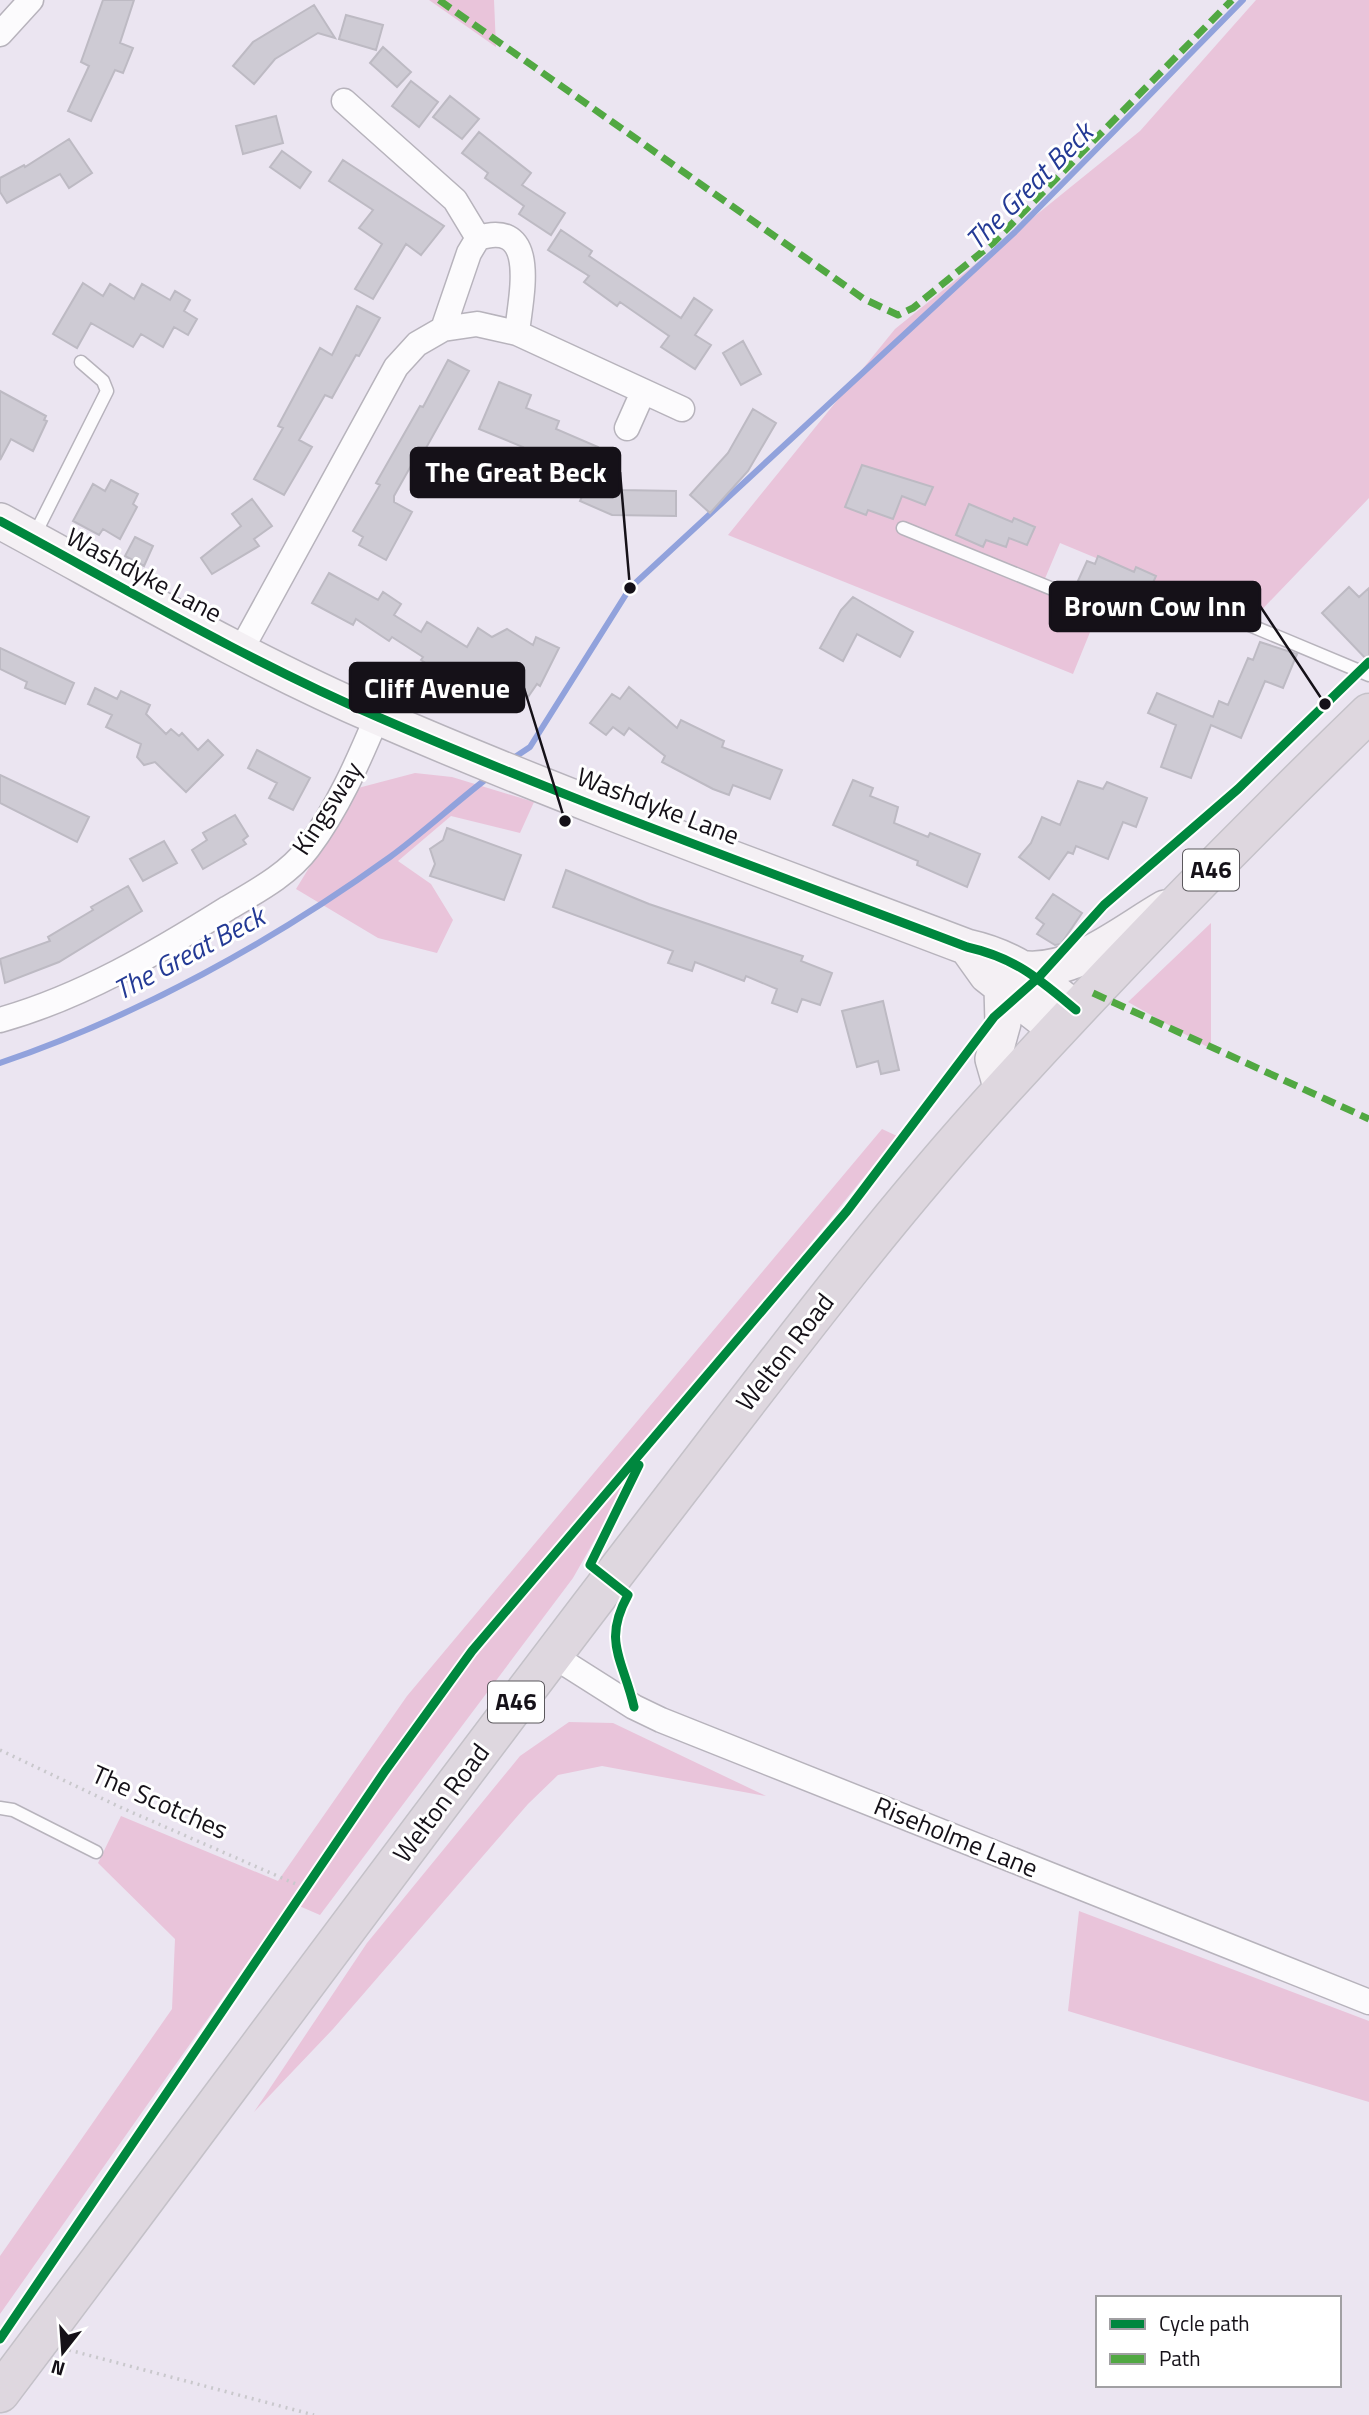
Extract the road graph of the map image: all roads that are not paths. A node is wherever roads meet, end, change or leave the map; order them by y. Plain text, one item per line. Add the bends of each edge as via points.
1 (31, 0) edge
2 (0, 34) edge
3 (344, 101) dead end
4 (478, 238) junction
5 (443, 329) junction
6 (517, 333) junction
7 (81, 362) dead end
8 (643, 392) junction
9 (682, 409) dead end
10 (627, 428) dead end
11 (0, 521) edge
12 (903, 528) dead end
13 (33, 540) junction
14 (241, 649) junction
15 (1369, 675) edge
16 (1369, 713) edge
17 (377, 717) junction
18 (1187, 894) junction
19 (1014, 979) junction
20 (0, 1020) edge
21 (1067, 1021) junction
22 (1002, 1090) junction
23 (552, 1655) junction
24 (0, 1808) edge
25 (96, 1852) dead end
26 (1369, 2002) edge
27 (0, 2393) edge

1 - 2 street
3 - 4 street via 455,200
4 - 5 street
4 - 6 street via 509,239 520,248 524,260
5 - 6 street via 477,324
5 - 14 street via 417,344 396,367
6 - 8 street
7 - 13 lane via 107,391
8 - 9 street
8 - 10 street
11 - 13 street, Washdyke Lane
12 - 15 lane via 1131,621 1204,606
13 - 14 street, Washdyke Lane
14 - 17 street, Washdyke Lane
16 - 18 highway, A46
17 - 19 street, Washdyke Lane via 967,947 999,954
17 - 20 street, Kingsway via 351,778 307,850 267,884 183,937 78,992
18 - 19 street via 1080,958
18 - 21 highway, A46
19 - 21 street, Washdyke Lane
19 - 22 street via 993,1059
21 - 22 highway, Welton Road / A46
22 - 23 highway, Welton Road / A46 via 832,1292
23 - 26 street, Riseholme Lane via 661,1720
23 - 27 highway, Welton Road / A46
24 - 25 lane via 13,1810

